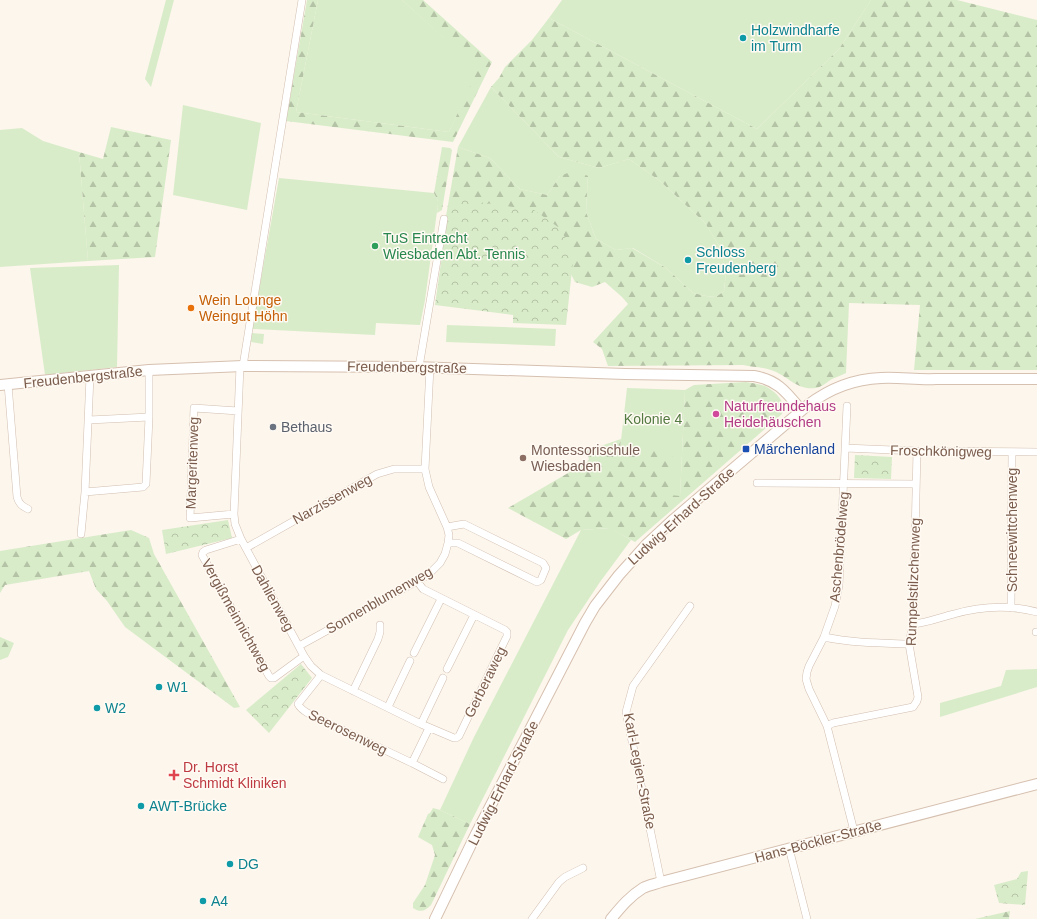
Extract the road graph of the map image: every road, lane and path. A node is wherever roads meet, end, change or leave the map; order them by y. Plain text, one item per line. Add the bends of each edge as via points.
1 (302, 0) edge
2 (444, 219) dead end
3 (241, 366) junction
4 (419, 367) junction
5 (430, 368) junction
6 (149, 370) junction
7 (90, 376) junction
8 (1037, 379) edge
9 (4, 385) edge
10 (847, 406) dead end
11 (801, 410) junction
12 (238, 411) junction
13 (149, 417) junction
14 (89, 420) junction
15 (845, 448) junction
16 (917, 451) junction
17 (1012, 452) junction
18 (1037, 452) edge
19 (425, 469) junction
20 (757, 483) dead end
21 (844, 484) junction
22 (916, 484) junction
23 (85, 492) junction
24 (28, 509) dead end
25 (234, 514) junction
26 (447, 528) junction
27 (81, 534) dead end
28 (241, 540) junction
29 (448, 543) junction
30 (246, 548) junction
31 (417, 581) junction
32 (441, 599) junction
33 (690, 606) dead end
34 (1011, 608) junction
35 (1037, 612) edge
36 (474, 614) junction
37 (380, 624) dead end
38 (913, 624) junction
39 (824, 637) junction
40 (909, 644) junction
41 (299, 646) junction
42 (414, 653) dead end
43 (304, 656) junction
44 (410, 661) dead end
45 (447, 669) dead end
46 (321, 675) junction
47 (443, 678) dead end
48 (353, 691) junction
49 (388, 707) junction
50 (421, 724) junction
51 (827, 726) junction
52 (429, 728) junction
53 (456, 738) joint
54 (412, 763) junction
55 (443, 779) dead end
56 (1037, 784) edge
57 (854, 831) junction
58 (789, 848) junction
59 (583, 868) dead end
60 (661, 882) junction
61 (435, 919) edge
62 (532, 919) edge
63 (612, 919) edge
64 (807, 919) edge

1 - 3 street, Dahlienweg
2 - 4 street
3 - 4 street, Freudenbergstraße
3 - 6 street, Freudenbergstraße
3 - 12 street, Dahlienweg
4 - 5 street, Freudenbergstraße
5 - 11 street, Freudenbergstraße via 754,376 767,379 780,387
5 - 19 street, Sonnenblumenweg
6 - 7 street, Freudenbergstraße
6 - 13 street
7 - 9 street, Freudenbergstraße
7 - 14 street
8 - 11 street, Ludwig-Erhard-Straße via 872,379 833,390
9 - 24 street via 17,497 20,505
10 - 15 street, Aschenbrödelweg
11 - 61 street, Ludwig-Erhard-Straße via 658,534 607,590 575,641
12 - 25 street, Dahlienweg
12 - 25 street, Margeritenweg via 194,408 190,518
13 - 14 street
13 - 23 street via 145,486
14 - 23 street
15 - 16 street, Froschkönigweg
15 - 21 street, Aschenbrödelweg
16 - 17 street, Froschkönigweg
16 - 22 street, Rumpelstilzchenweg
17 - 18 street, Froschkönigweg
17 - 34 street, Schneewittchenweg
19 - 26 street, Sonnenblumenweg via 429,487
19 - 30 street, Narzissenweg via 394,469 377,474
20 - 21 street
21 - 22 street
21 - 39 street, Aschenbrödelweg via 838,585 835,606
22 - 38 street, Rumpelstilzchenweg
23 - 27 street
25 - 28 street, Dahlienweg
26 - 29 street, Sonnenblumenweg
26 - 29 street via 464,524 543,564 546,568 541,580 537,582 458,543
28 - 30 street, Dahlienweg
28 - 43 street, Vergißmeinnichtweg via 206,550 202,555 271,678
29 - 31 street, Sonnenblumenweg via 440,562 428,575
30 - 41 street, Dahlienweg
31 - 32 street, Gerberaweg via 423,589
31 - 41 street, Sonnenblumenweg
32 - 36 street, Gerberaweg
32 - 42 street
33 - 60 street, Karl-Legien-Straße via 633,686 626,712
34 - 35 street
34 - 38 street via 969,610
36 - 45 street
36 - 53 street, Gerberaweg via 505,630 507,636
37 - 48 street via 378,639
38 - 40 street, Rumpelstilzchenweg
39 - 40 street via 862,643
39 - 51 street, Aschenbrödelweg via 809,666 806,679
40 - 51 street, Rumpelstilzchenweg via 918,698 913,707
41 - 43 street, Dahlienweg
43 - 46 street, Dahlienweg
44 - 49 street
46 - 48 street, Dahlienweg
46 - 54 street, Seerosenweg via 299,702 300,708
47 - 50 street
48 - 49 street, Dahlienweg
49 - 50 street, Dahlienweg
50 - 52 street, Dahlienweg
51 - 57 street
52 - 53 street, Dahlienweg
52 - 54 street
54 - 55 street, Seerosenweg
56 - 57 street, Hans-Böckler-Straße
57 - 58 street, Hans-Böckler-Straße
58 - 60 street, Hans-Böckler-Straße
58 - 64 street
59 - 62 street via 565,876 559,882
60 - 63 street, Hans-Böckler-Straße via 645,887 633,895

